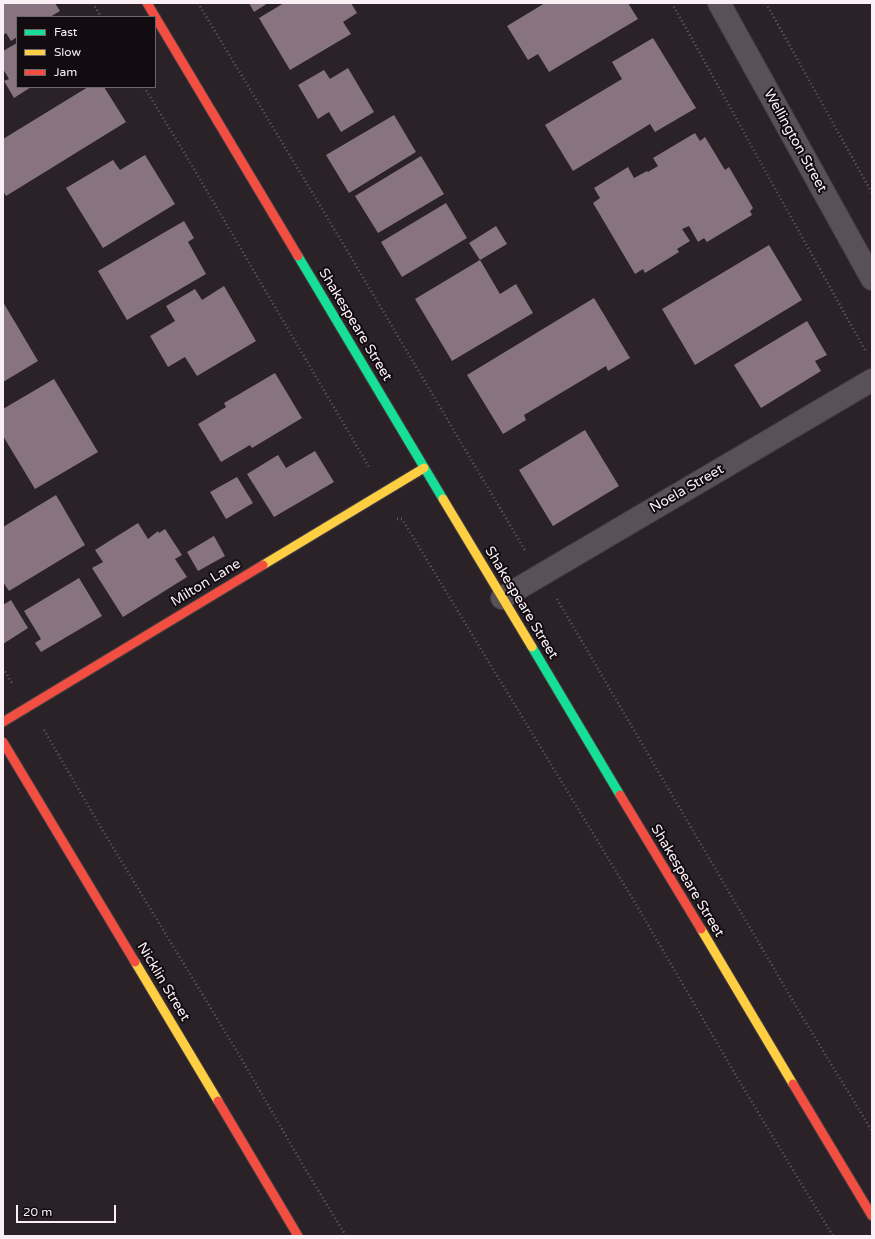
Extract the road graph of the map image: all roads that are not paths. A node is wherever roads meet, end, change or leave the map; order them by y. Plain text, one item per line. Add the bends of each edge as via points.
1 (147, 3) edge
2 (719, 3) edge
3 (155, 16) edge
4 (156, 18) edge
5 (872, 279) edge
6 (872, 380) edge
7 (424, 468) junction
8 (502, 598) junction
9 (3, 722) edge
10 (3, 742) edge
11 (872, 1216) edge
12 (298, 1236) edge

1 - 3 street, Shakespeare Street
2 - 5 street, Wellington Street
4 - 7 street, Shakespeare Street
6 - 8 street, Noela Street
7 - 8 street, Shakespeare Street
7 - 9 street, Milton Lane
8 - 11 street, Shakespeare Street
10 - 12 street, Nicklin Street

